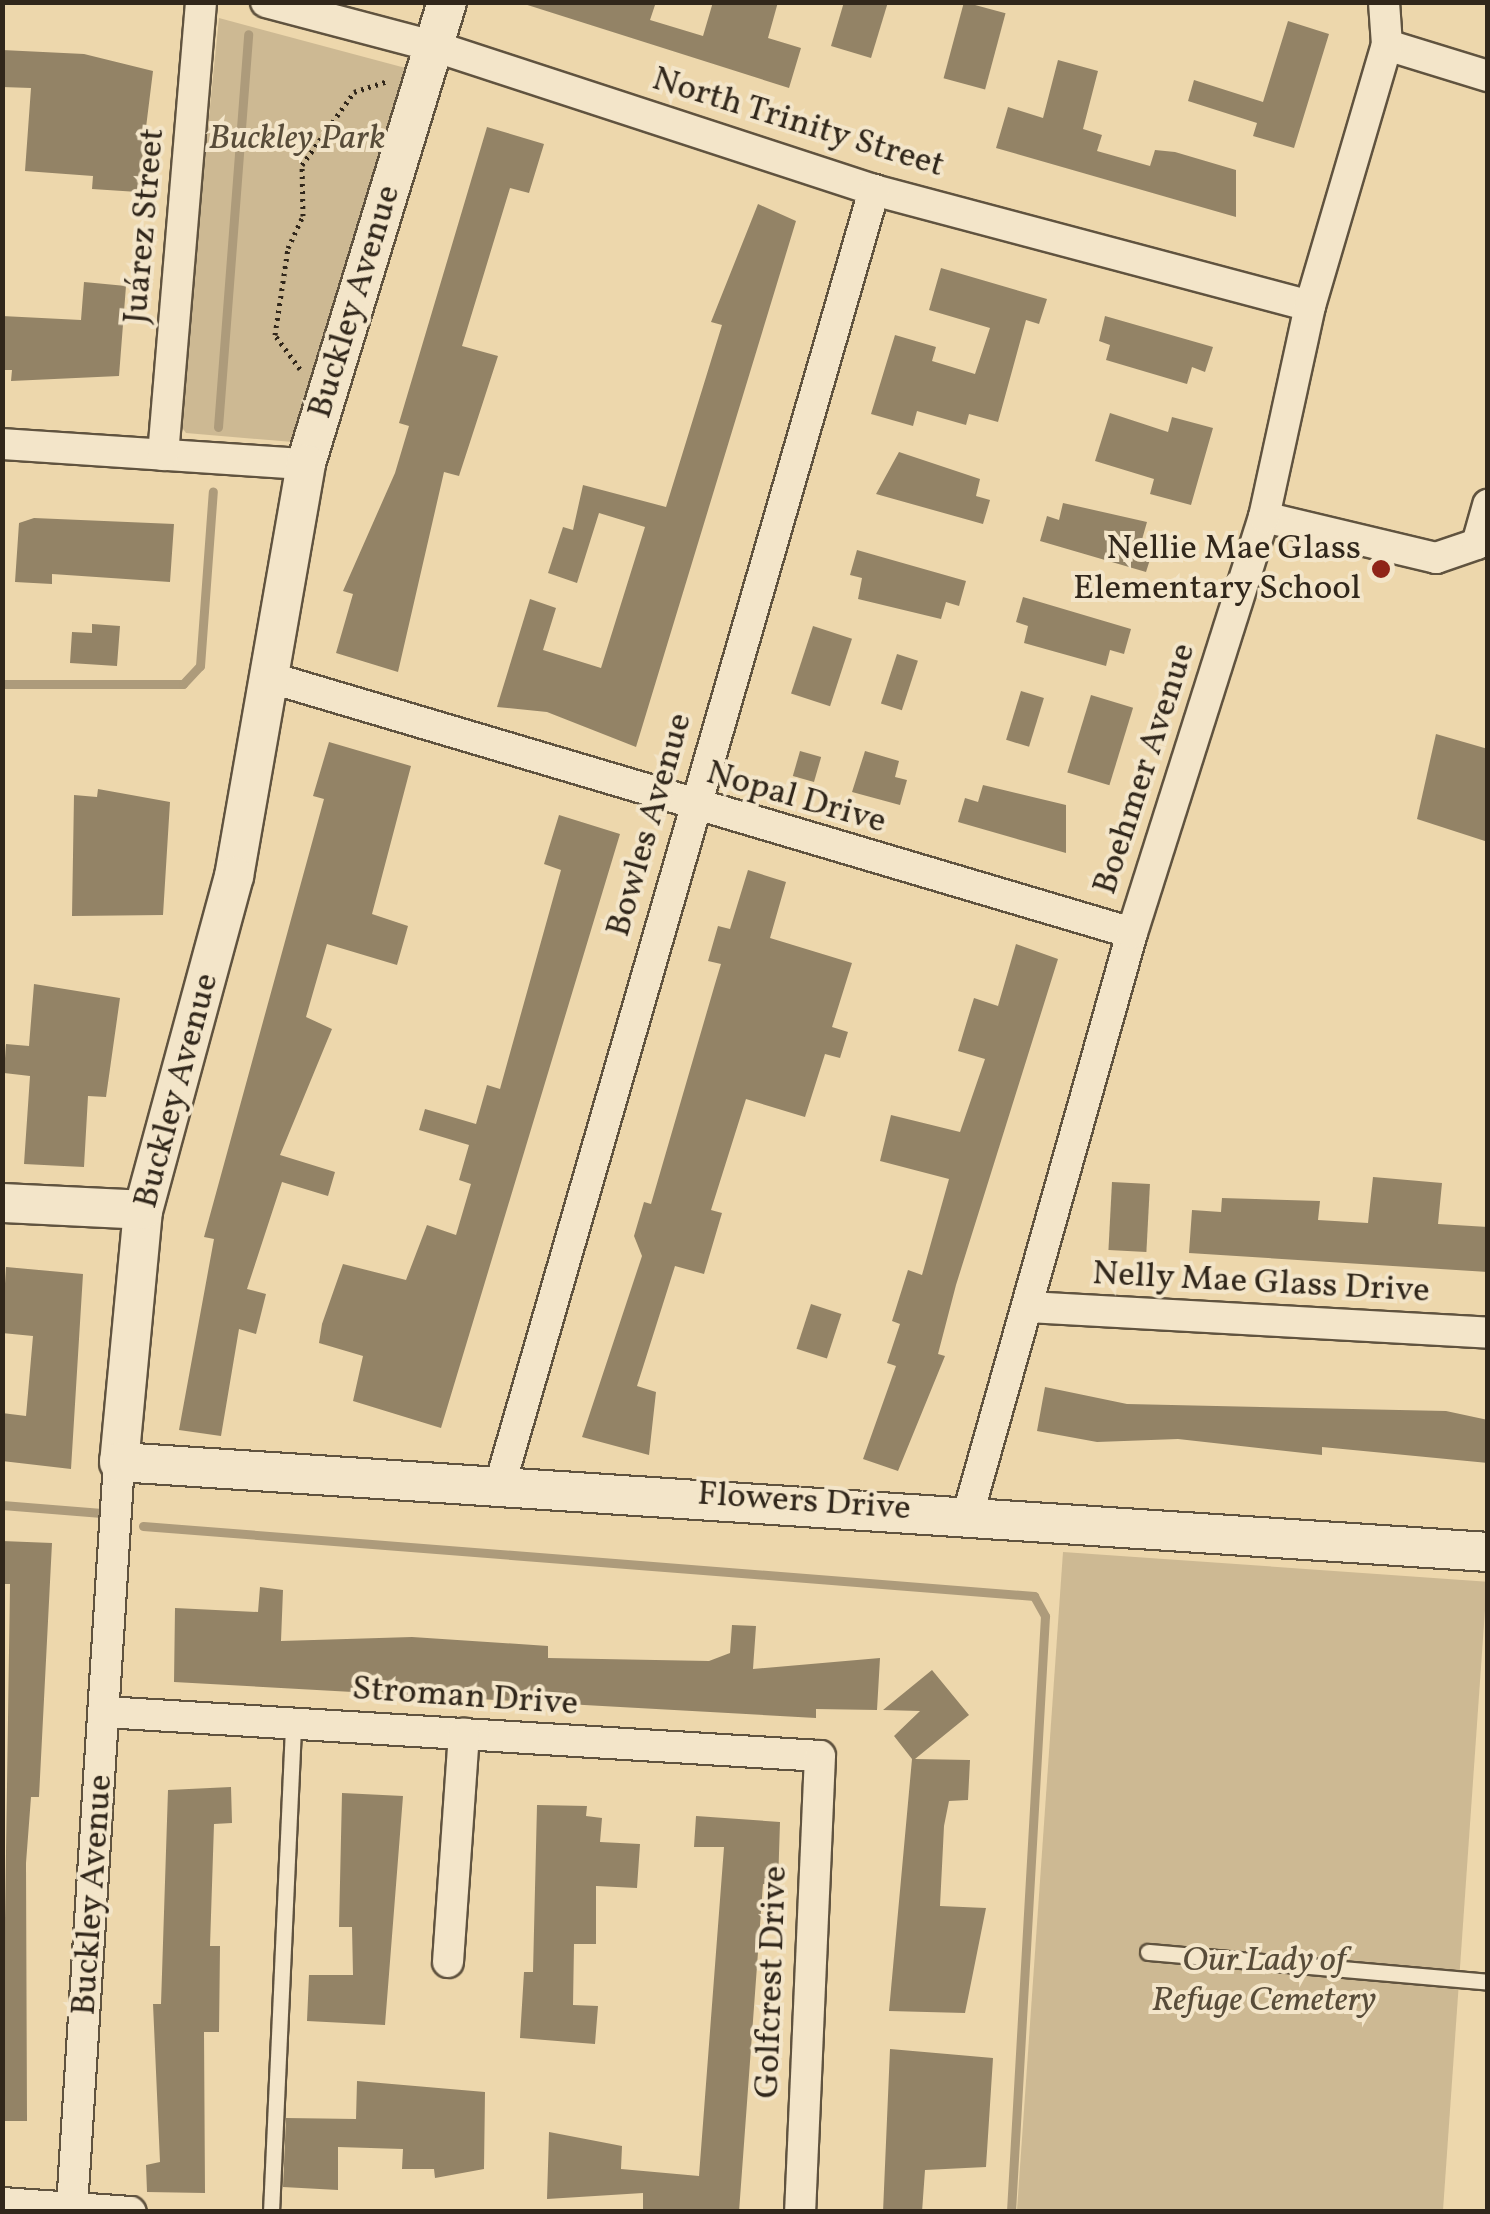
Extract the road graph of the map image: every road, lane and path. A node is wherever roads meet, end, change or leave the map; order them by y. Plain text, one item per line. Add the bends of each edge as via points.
1 (201, 2) edge
2 (266, 2) edge
3 (446, 2) edge
4 (1384, 2) edge
5 (1387, 45) junction
6 (433, 46) junction
7 (1488, 76) edge
8 (390, 80) dead end
9 (874, 190) junction
10 (1310, 306) junction
11 (303, 371) dead end
12 (2, 444) edge
13 (164, 455) junction
14 (306, 464) junction
15 (1488, 504) edge
16 (1264, 517) junction
17 (268, 676) junction
18 (694, 808) junction
19 (1132, 933) junction
20 (2, 1203) edge
21 (143, 1210) junction
22 (1030, 1307) junction
23 (1488, 1332) edge
24 (119, 1462) junction
25 (501, 1481) junction
26 (968, 1514) junction
27 (1488, 1552) edge
28 (106, 1712) junction
29 (293, 1724) junction
30 (464, 1734) junction
31 (820, 1756) joint
32 (1148, 1952) dead end
33 (448, 1962) dead end
34 (1488, 1982) edge
35 (2, 2203) edge
36 (72, 2208) junction
37 (131, 2212) edge
38 (271, 2212) edge
39 (800, 2212) edge

1 - 13 street, Juárez Street
2 - 6 street, North Trinity Street
3 - 6 street, Buckley Avenue
4 - 5 street
5 - 7 street
5 - 10 street, Boehmer Avenue
6 - 9 street, North Trinity Street
6 - 14 street, Buckley Avenue
8 - 11 path via 354,92 302,165 303,216 288,248 275,335
9 - 10 street, North Trinity Street
9 - 18 street, Bowles Avenue
10 - 16 street, Boehmer Avenue
12 - 13 street
13 - 14 street
14 - 17 street, Buckley Avenue
15 - 16 street via 1477,544 1436,558
16 - 19 street, Boehmer Avenue
17 - 18 street, Nopal Drive
17 - 21 street, Buckley Avenue via 234,876
18 - 19 street, Nopal Drive
18 - 25 street, Bowles Avenue
19 - 22 street, Boehmer Avenue
20 - 21 street
21 - 24 street, Buckley Avenue
22 - 23 street, Nelly Mae Glass Drive
22 - 26 street, Boehmer Avenue
24 - 25 street, Flowers Drive
24 - 28 street, Buckley Avenue
25 - 26 street, Flowers Drive
26 - 27 street, Flowers Drive
28 - 29 street, Stroman Drive
28 - 36 street, Buckley Avenue
29 - 30 street, Stroman Drive
29 - 38 lane
30 - 31 street, Stroman Drive
30 - 33 street
31 - 39 street, Golfcrest Drive
32 - 34 lane
35 - 36 street
36 - 37 street

